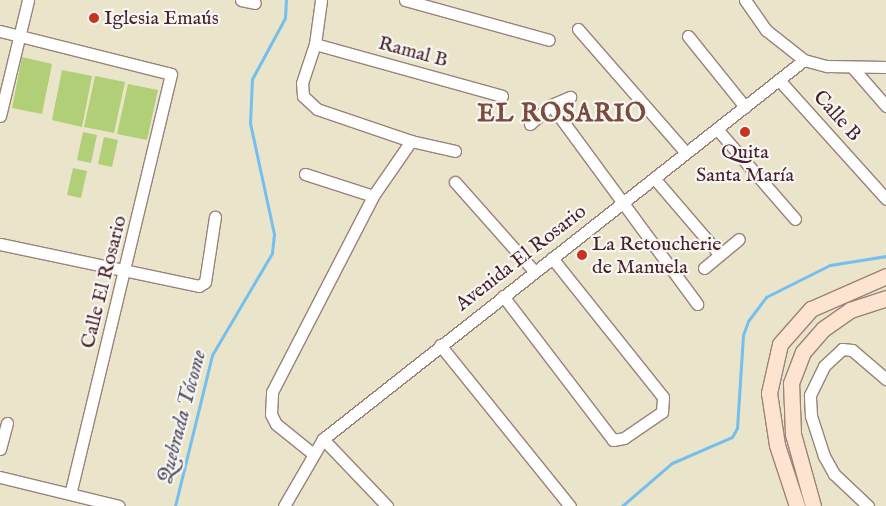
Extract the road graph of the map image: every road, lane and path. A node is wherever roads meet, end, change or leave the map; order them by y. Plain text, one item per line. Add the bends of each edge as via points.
1 (28, 0) edge
2 (242, 0) edge
3 (322, 0) edge
4 (405, 0) edge
5 (745, 0) edge
6 (255, 3) dead end
7 (578, 29) dead end
8 (0, 31) edge
9 (20, 35) junction
10 (688, 36) dead end
11 (549, 40) dead end
12 (315, 44) junction
13 (804, 60) junction
14 (852, 67) junction
15 (886, 67) edge
16 (779, 80) junction
17 (502, 96) dead end
18 (570, 97) dead end
19 (551, 105) junction
20 (886, 106) edge
21 (745, 107) junction
22 (0, 116) edge
23 (530, 124) dead end
24 (717, 129) junction
25 (412, 141) junction
26 (455, 151) dead end
27 (686, 153) junction
28 (305, 174) dead end
29 (654, 178) junction
30 (455, 182) dead end
31 (373, 196) junction
32 (886, 199) edge
33 (620, 204) junction
34 (215, 217) dead end
35 (795, 219) dead end
36 (739, 239) dead end
37 (0, 244) edge
38 (720, 255) junction
39 (552, 258) junction
40 (704, 268) dead end
41 (534, 271) junction
42 (126, 273) junction
43 (886, 276) edge
44 (503, 296) junction
45 (886, 298) edge
46 (697, 304) dead end
47 (440, 345) junction
48 (886, 379) edge
49 (7, 423) dead end
50 (323, 439) junction
51 (0, 450) edge
52 (312, 453) junction
53 (0, 477) edge
54 (71, 492) junction
55 (119, 506) edge
56 (284, 506) edge
57 (387, 506) edge
58 (570, 506) edge
59 (797, 506) edge
60 (813, 506) edge
61 (868, 506) edge

1 - 9 street
2 - 6 street
3 - 12 street
4 - 11 street
5 - 13 street via 766,30
7 - 27 street
8 - 9 street
9 - 22 street
9 - 42 street, Calle El Rosario via 167,70 172,81
10 - 21 street
12 - 17 street, Ramal B
12 - 25 street via 302,82 309,104
13 - 14 street
13 - 16 street, Avenida El Rosario
14 - 15 street
14 - 20 street
16 - 21 street, Avenida El Rosario
16 - 32 street, Calle B
18 - 19 street
19 - 23 street
19 - 33 street
21 - 24 street, Avenida El Rosario
24 - 27 street, Avenida El Rosario
24 - 35 street
25 - 26 street
25 - 31 street
27 - 29 street, Avenida El Rosario
28 - 31 street
29 - 33 street, Avenida El Rosario
29 - 38 street
30 - 41 street
31 - 52 street via 269,403 276,424
33 - 39 street, Avenida El Rosario
33 - 46 street
34 - 42 street via 203,285
36 - 38 street
37 - 42 street
38 - 40 street
39 - 41 street, Avenida El Rosario
39 - 44 street via 666,405 624,438 614,440
41 - 44 street, Avenida El Rosario
42 - 54 street, Calle El Rosario
43 - 59 street via 811,309 780,344 769,392 777,445
44 - 47 street, Avenida El Rosario
45 - 60 street via 850,310 823,329 803,352 791,383 793,434
47 - 50 street, Avenida El Rosario
47 - 58 street
48 - 61 street via 852,350 842,349 824,366 810,395 811,416 824,456 834,474
49 - 51 street
50 - 52 street, Avenida El Rosario
50 - 57 street
52 - 56 street, Avenida El Rosario
53 - 54 street
54 - 55 street

